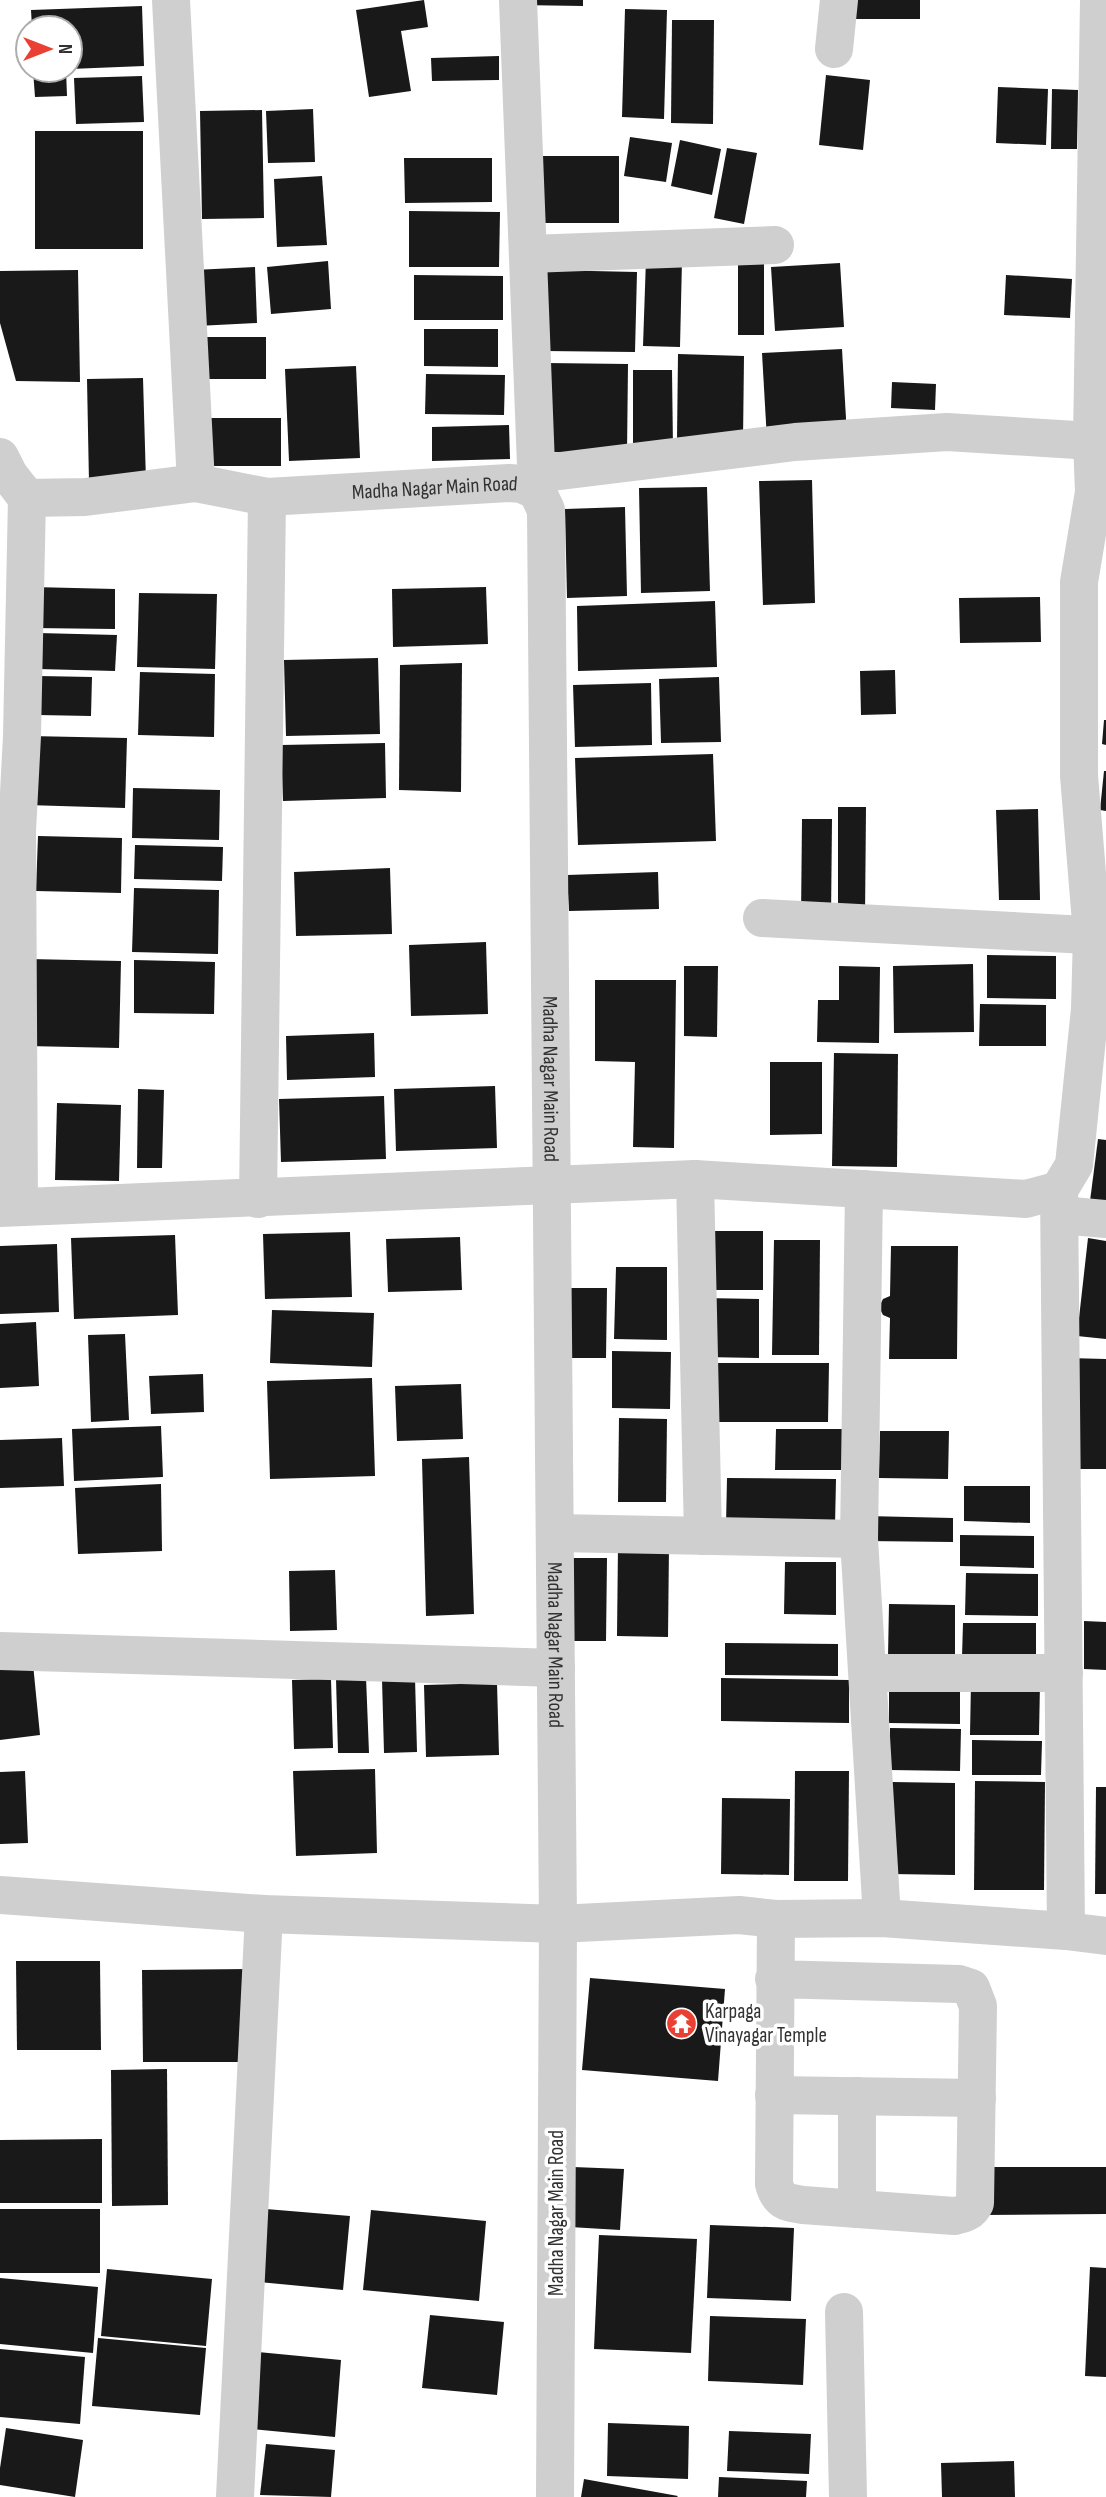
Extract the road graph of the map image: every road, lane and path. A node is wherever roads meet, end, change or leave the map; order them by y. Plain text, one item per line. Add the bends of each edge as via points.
1 (171, 0) edge
2 (518, 0) edge
3 (839, 0) edge
4 (1099, 0) edge
5 (834, 49) dead end
6 (775, 245) dead end
7 (530, 254) junction
8 (1092, 441) junction
9 (0, 457) edge
10 (537, 482) junction
11 (196, 483) junction
12 (267, 497) junction
13 (18, 512) edge
14 (762, 918) dead end
15 (1099, 935) edge
16 (8, 946) edge
17 (695, 1179) junction
18 (552, 1184) junction
19 (864, 1189) junction
20 (258, 1199) junction
21 (1060, 1203) junction
22 (9, 1207) edge
23 (1106, 1219) edge
24 (556, 1533) junction
25 (703, 1536) junction
26 (859, 1539) junction
27 (0, 1651) edge
28 (556, 1668) junction
29 (868, 1673) junction
30 (1064, 1673) junction
31 (1, 1902) edge
32 (264, 1914) junction
33 (776, 1919) junction
34 (882, 1919) junction
35 (558, 1924) junction
36 (1066, 1931) junction
37 (1106, 1936) edge
38 (774, 1979) junction
39 (774, 2095) junction
40 (857, 2096) junction
41 (977, 2098) junction
42 (857, 2208) junction
43 (844, 2312) dead end
44 (235, 2497) edge
45 (555, 2497) edge
46 (848, 2497) edge

1 - 11 street
2 - 7 street
3 - 5 street
4 - 8 street
6 - 7 street
7 - 10 street
8 - 10 street via 947,432 795,442
8 - 15 street via 1094,492 1079,582 1079,776
9 - 13 street
10 - 12 street, Madha Nagar Main Road
10 - 18 street, Madha Nagar Main Road via 547,510 548,539
11 - 12 street, Madha Nagar Main Road
11 - 13 street, Madha Nagar Main Road via 85,497
12 - 20 street
13 - 16 street via 22,736
14 - 15 street
15 - 21 street via 1074,1165
16 - 22 street
17 - 18 street
17 - 19 street
17 - 25 street
18 - 20 street
18 - 24 street, Madha Nagar Main Road
19 - 21 street
19 - 26 street
20 - 22 street
21 - 23 street
21 - 30 street
24 - 25 street
24 - 28 street, Madha Nagar Main Road
25 - 26 street
26 - 29 street
27 - 28 street
28 - 35 street, Madha Nagar Main Road
29 - 30 street
29 - 34 street
30 - 36 street
31 - 32 street
32 - 35 street
32 - 44 street
33 - 34 street
33 - 35 street via 739,1915
33 - 38 street
34 - 36 street
35 - 45 street, Madha Nagar Main Road
36 - 37 street
38 - 39 street
38 - 41 street via 971,1988 978,2006
39 - 40 street
39 - 42 street via 774,2184 778,2196 783,2202
40 - 41 street
40 - 42 street
41 - 42 street via 973,2208 954,2216
43 - 46 street

